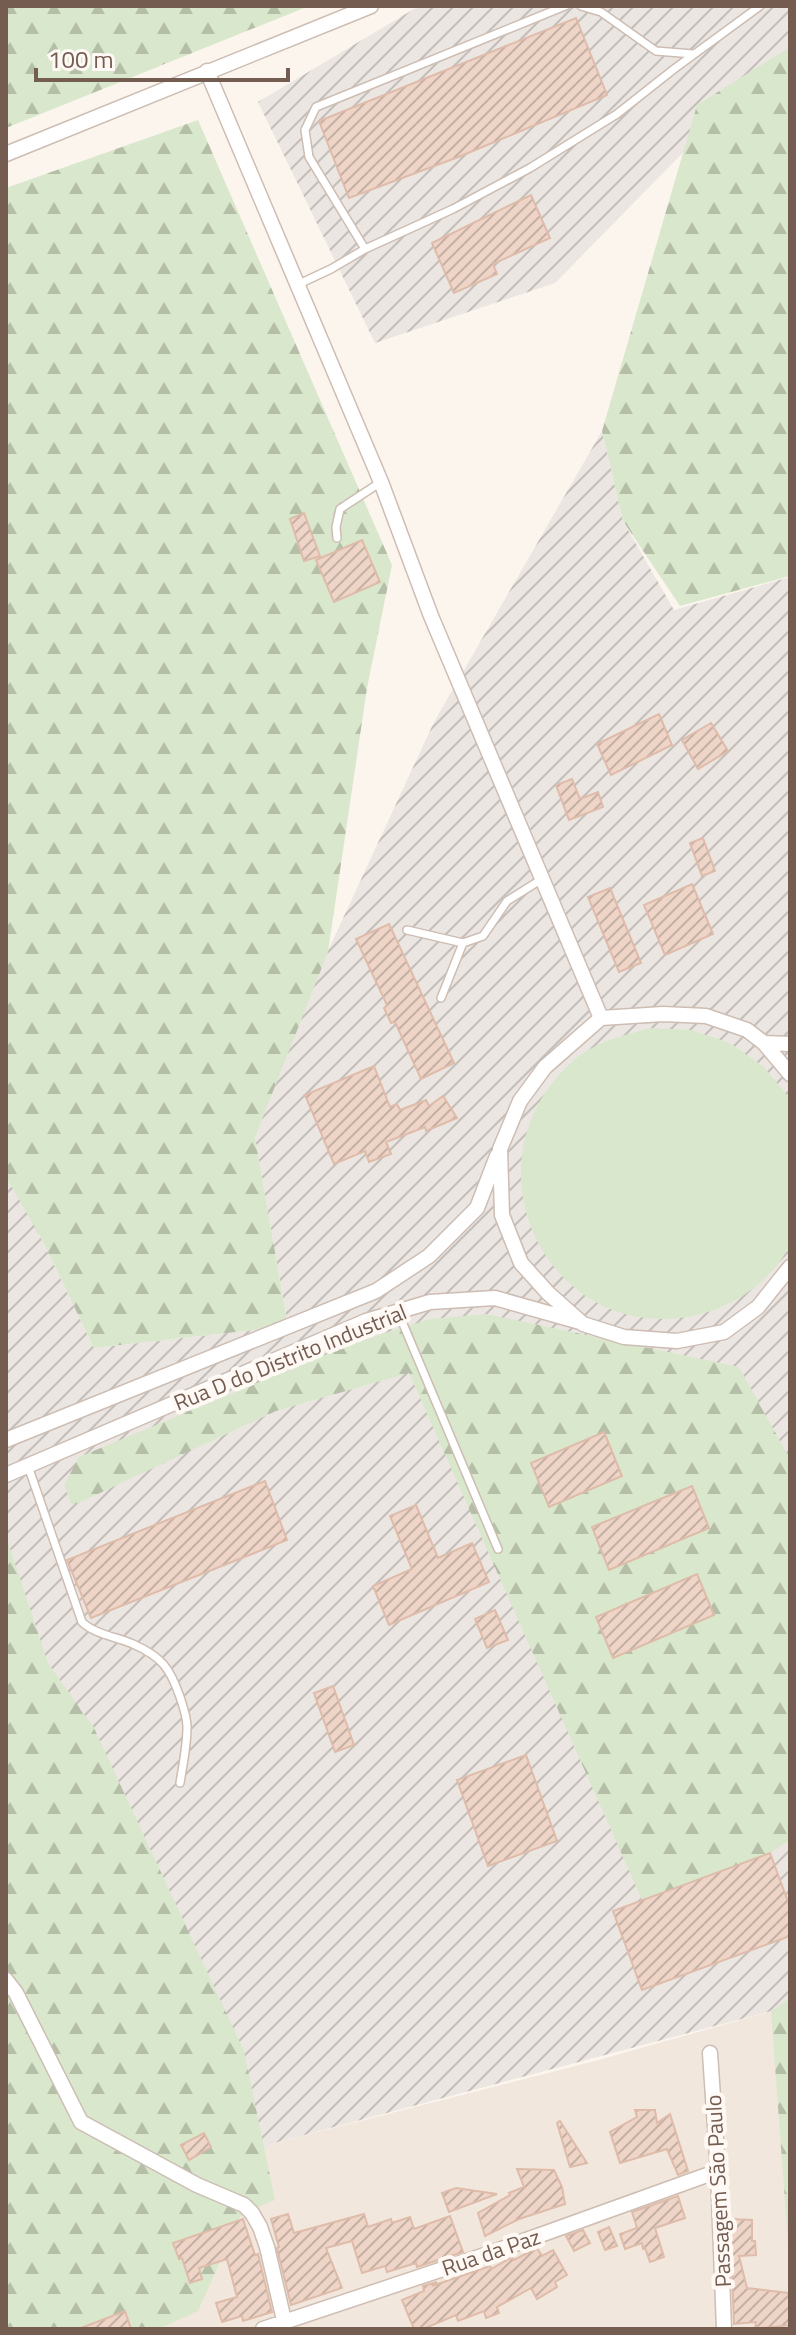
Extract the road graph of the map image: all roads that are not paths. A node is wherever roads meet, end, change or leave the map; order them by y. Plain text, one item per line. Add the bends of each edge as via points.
1 (371, 6) edge
2 (565, 6) edge
3 (581, 6) edge
4 (760, 6) edge
5 (694, 54) junction
6 (207, 71) junction
7 (6, 154) edge
8 (365, 249) junction
9 (299, 284) junction
10 (381, 482) junction
11 (337, 538) dead end
12 (542, 879) junction
13 (407, 930) dead end
14 (463, 943) junction
15 (441, 998) dead end
16 (601, 1018) junction
17 (764, 1043) junction
18 (790, 1044) edge
19 (790, 1074) edge
20 (500, 1149) junction
21 (790, 1267) edge
22 (398, 1312) junction
23 (583, 1324) junction
24 (6, 1440) edge
25 (28, 1466) junction
26 (6, 1475) edge
27 (498, 1549) dead end
28 (180, 1783) dead end
29 (6, 1980) edge
30 (710, 2053) dead end
31 (718, 2171) junction
32 (285, 2326) edge
33 (263, 2329) edge
34 (724, 2329) edge

1 - 6 street
2 - 8 lane via 316,107 305,130 309,157
3 - 5 lane via 601,12 656,51
4 - 5 lane
5 - 8 lane via 617,114 530,168
6 - 7 street
6 - 9 street
8 - 9 lane
9 - 10 street
10 - 11 lane via 340,509
10 - 12 street via 431,616
12 - 14 lane via 507,901 483,936
12 - 16 street
13 - 14 lane
14 - 15 lane
16 - 17 street via 706,1016 747,1030
16 - 20 street, Rua D do Distrito Industrial via 545,1067 520,1101
17 - 18 street
17 - 19 street
20 - 23 street via 502,1215 521,1263
20 - 24 street, Rua D do Distrito Industrial via 477,1208 429,1256 376,1291
21 - 23 street, Rua D do Distrito Industrial via 758,1307 724,1332 677,1341 624,1337
22 - 23 street, Rua D do Distrito Industrial via 430,1302 495,1298
22 - 25 street, Rua D do Distrito Industrial
22 - 27 lane
25 - 26 street, Rua D do Distrito Industrial
25 - 28 lane via 82,1622 141,1648 169,1670 187,1724
29 - 32 street via 81,2122 252,2213 267,2247
30 - 31 street, Passagem São Paulo
31 - 32 street, Rua da Paz
31 - 34 street, Passagem São Paulo
32 - 33 street, Rua da Paz

